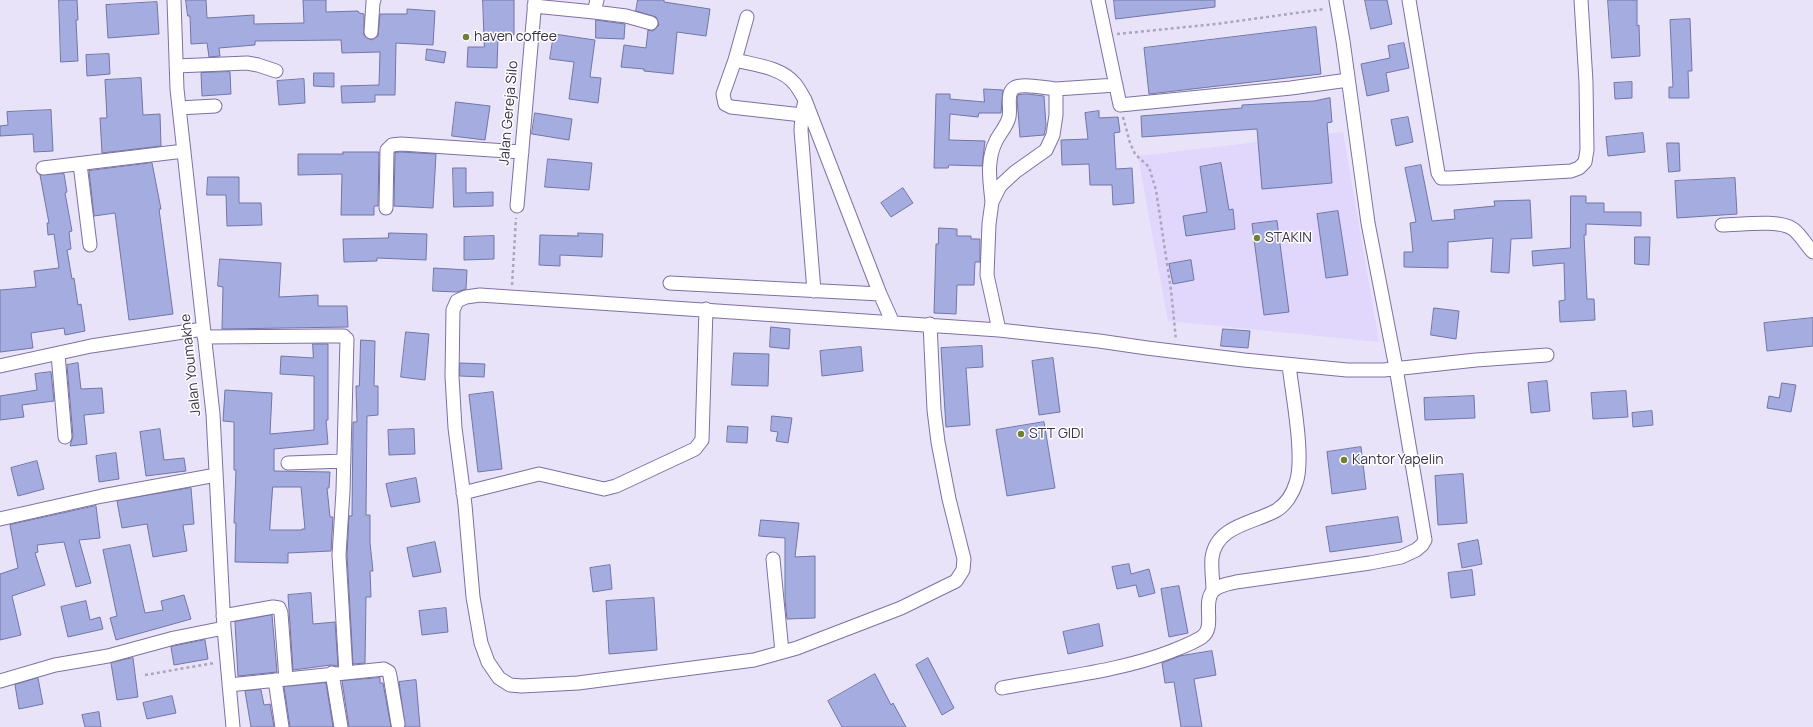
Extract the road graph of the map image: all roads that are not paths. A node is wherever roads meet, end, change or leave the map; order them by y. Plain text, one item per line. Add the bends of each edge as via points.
1 (174, 0) edge
2 (374, 0) edge
3 (1098, 0) edge
4 (1409, 0) edge
5 (1581, 0) edge
6 (535, 3) edge
7 (1336, 4) edge
8 (595, 6) edge
9 (747, 17) dead end
10 (651, 23) dead end
11 (371, 32) dead end
12 (734, 60) junction
13 (176, 66) junction
14 (276, 71) dead end
15 (1348, 80) junction
16 (1116, 85) junction
17 (1056, 89) junction
18 (805, 100) junction
19 (214, 106) dead end
20 (179, 108) junction
21 (802, 115) junction
22 (184, 151) junction
23 (522, 152) junction
24 (80, 164) junction
25 (44, 168) dead end
26 (992, 202) junction
27 (517, 206) road end
28 (386, 208) dead end
29 (1722, 225) dead end
30 (90, 245) dead end
31 (1813, 252) edge
32 (670, 283) dead end
33 (814, 291) junction
34 (880, 294) junction
35 (706, 309) junction
36 (897, 323) junction
37 (930, 324) junction
38 (999, 330) junction
39 (204, 333) junction
40 (58, 354) junction
41 (1547, 355) dead end
42 (1289, 365) junction
43 (0, 366) edge
44 (1396, 368) junction
45 (65, 437) dead end
46 (344, 461) junction
47 (288, 463) dead end
48 (216, 475) junction
49 (463, 493) junction
50 (0, 518) edge
51 (773, 559) dead end
52 (1213, 591) junction
53 (224, 622) junction
54 (782, 652) junction
55 (346, 672) junction
56 (332, 674) junction
57 (281, 679) junction
58 (0, 681) edge
59 (229, 685) junction
60 (1002, 688) dead end
61 (398, 724) dead end
62 (233, 727) edge
63 (282, 727) edge
64 (341, 727) edge

1 - 13 street, Jalan Youmakhe
2 - 11 street
3 - 16 street
4 - 5 street via 1438,173 1441,178 1571,170 1579,168 1585,162 1586,82
6 - 8 street
6 - 23 street, Jalan Gereja Silo
7 - 15 street
8 - 10 street
9 - 12 street
12 - 18 street via 765,67 785,75 795,84
12 - 21 street via 723,94 725,104 731,107
13 - 14 street via 247,63
13 - 20 street, Jalan Youmakhe
15 - 16 street via 1120,105
15 - 44 street via 1368,223
16 - 17 street
17 - 26 street via 1053,135 1046,150 1000,186
17 - 26 street via 1020,85 1012,88 1009,94 1009,118 996,140 990,159
18 - 21 street
18 - 34 street
19 - 20 street
20 - 22 street, Jalan Youmakhe
21 - 33 street via 801,130
22 - 24 street
22 - 39 street, Jalan Youmakhe
23 - 27 street, Jalan Gereja Silo
23 - 28 street via 392,145 387,150
24 - 25 street
24 - 30 street
26 - 38 street via 987,275
29 - 31 street via 1786,225 1794,230
32 - 33 street
33 - 34 street
34 - 36 street
35 - 36 street
35 - 49 street via 702,440 695,449 616,486 604,489 539,474
35 - 49 street via 480,295 466,297 457,302 453,310 452,376 454,420
36 - 37 street
37 - 38 street
37 - 54 street via 938,442 964,559 963,570 956,581 901,608
38 - 42 street via 1099,340
39 - 40 street via 124,340
39 - 46 street via 344,336 348,349
39 - 48 street, Jalan Youmakhe via 213,414
40 - 43 street
40 - 45 street
41 - 44 street
42 - 44 street via 1347,370
42 - 52 street via 1297,430 1297,482 1289,498 1278,509 1239,526 1224,535 1216,545 1212,556
44 - 52 street via 1423,524 1425,540 1422,545 1401,556 1370,563 1236,582
46 - 47 street
46 - 55 street via 339,555
48 - 50 street
48 - 53 street, Jalan Youmakhe
49 - 54 street via 474,597 482,643 488,662 499,678 510,685 540,686 585,682 754,660
51 - 54 street
52 - 60 street via 1209,599 1208,626 1204,636 1196,641 1142,661
53 - 57 street via 273,607 279,608 282,613
53 - 58 street via 108,656 55,665
53 - 59 street, Jalan Youmakhe
55 - 56 street
55 - 61 street via 388,672
56 - 57 street
56 - 64 street
57 - 59 street
57 - 63 street
59 - 62 street, Jalan Youmakhe

